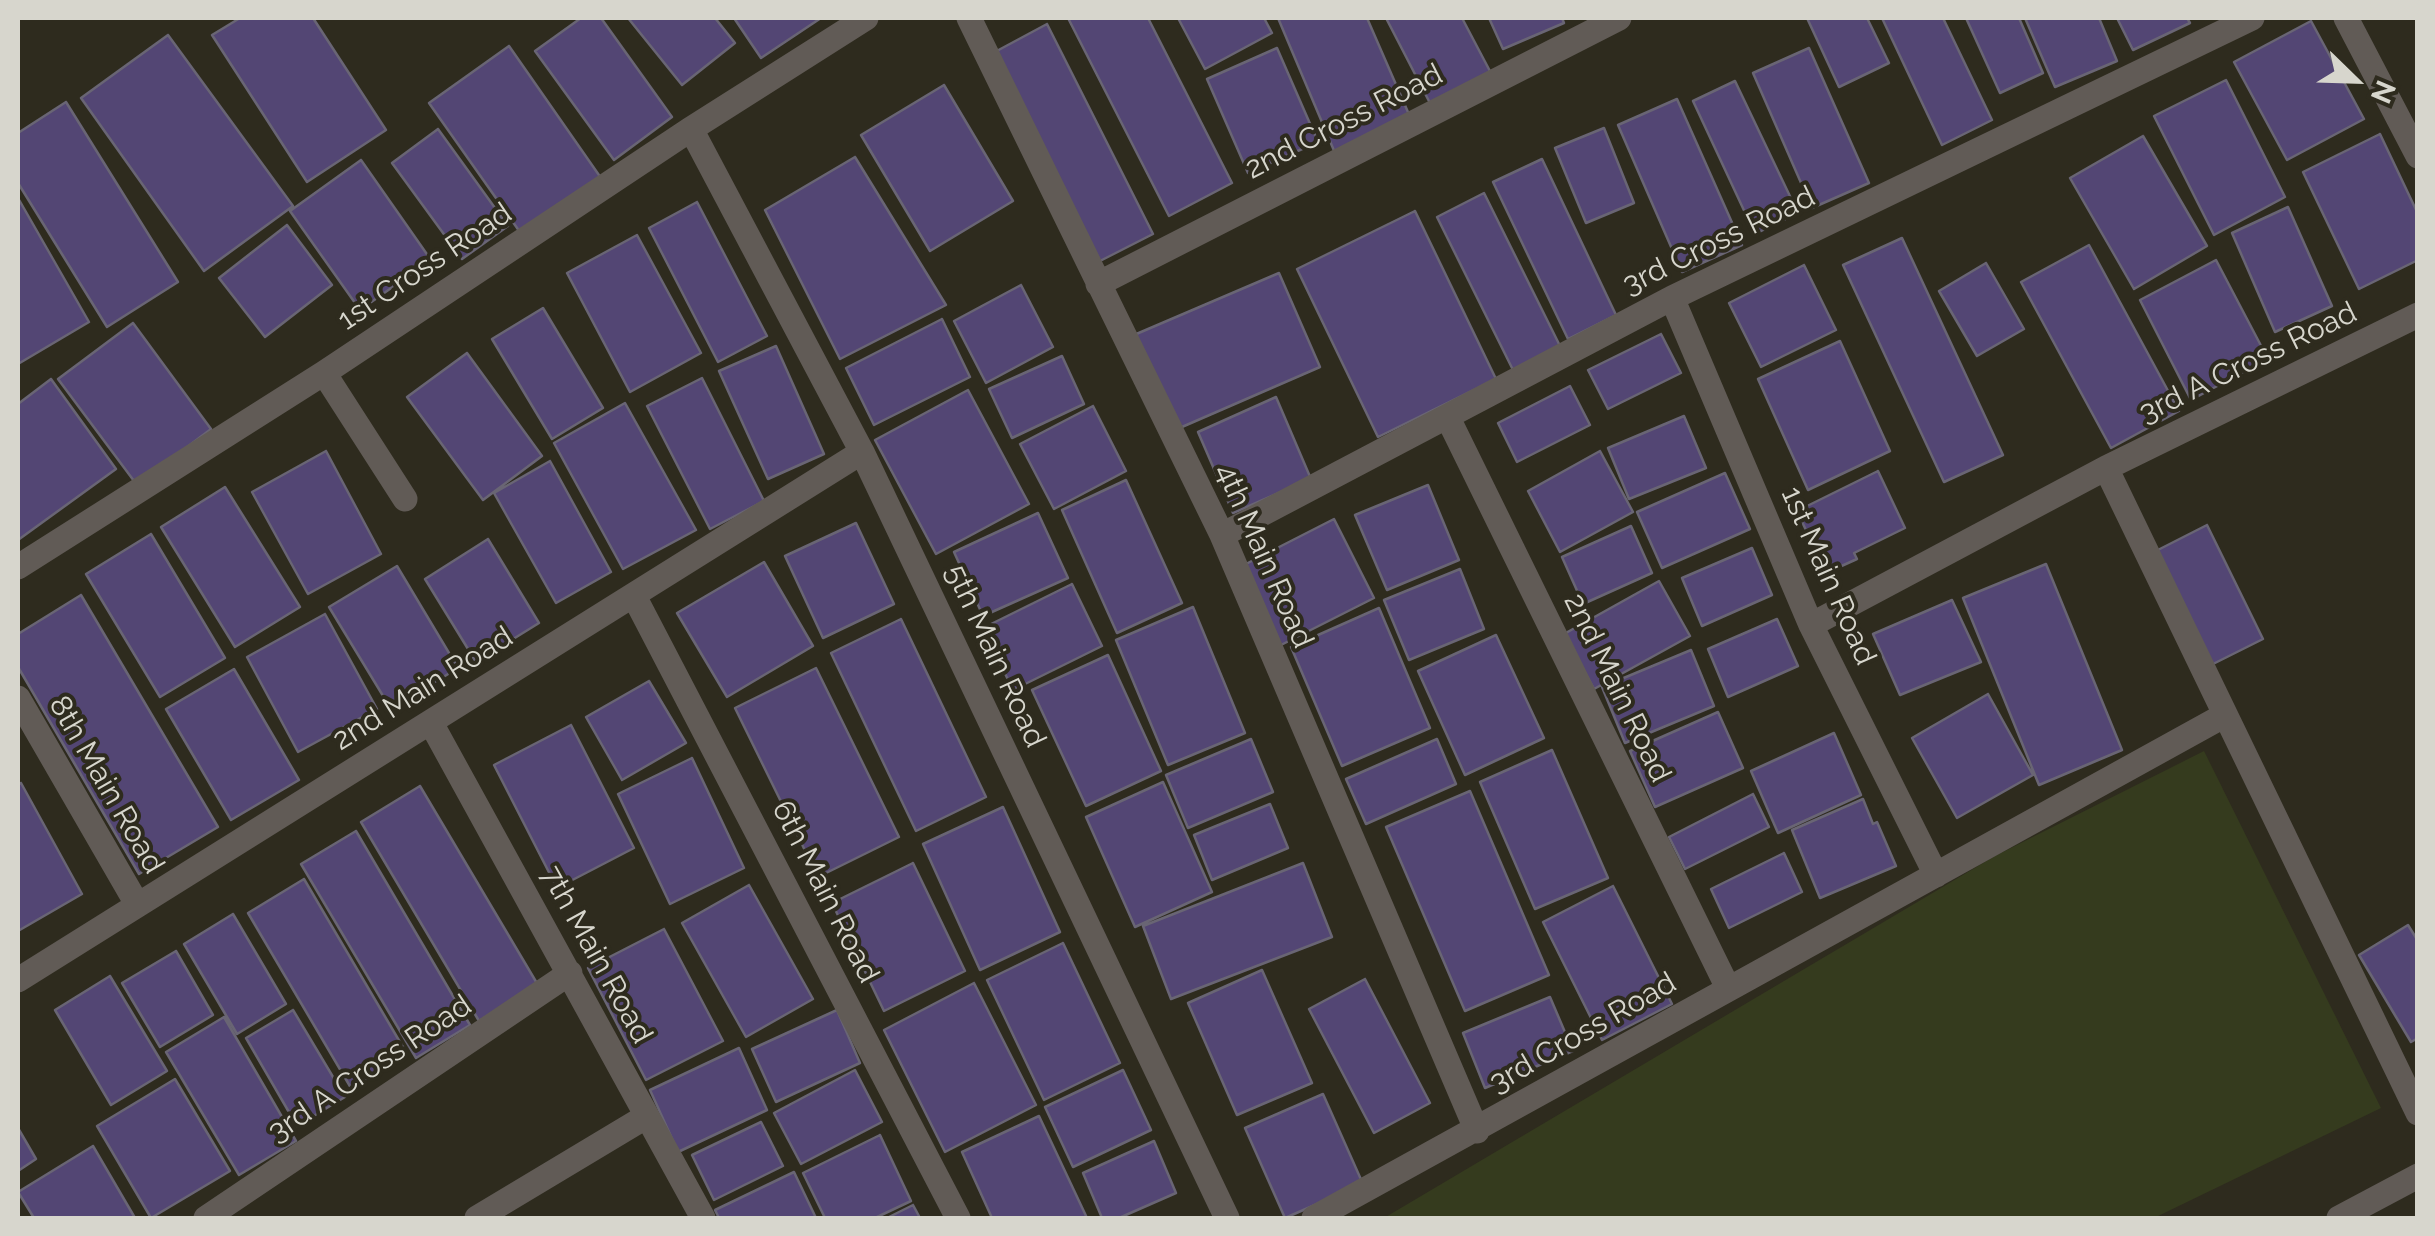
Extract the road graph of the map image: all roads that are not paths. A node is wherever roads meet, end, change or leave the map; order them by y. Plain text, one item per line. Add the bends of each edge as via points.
1 (866, 18) edge
2 (969, 18) edge
3 (1619, 18) edge
4 (2252, 18) edge
5 (2346, 18) edge
6 (691, 129) junction
7 (2418, 156) edge
8 (1098, 284) junction
9 (1672, 298) junction
10 (2418, 315) edge
11 (324, 373) junction
12 (1448, 418) junction
13 (862, 452) junction
14 (2106, 468) junction
15 (404, 500) dead end
16 (1222, 534) junction
17 (18, 567) edge
18 (634, 596) junction
19 (1811, 625) junction
20 (18, 698) edge
21 (2225, 715) junction
22 (431, 723) junction
23 (1936, 875) junction
24 (138, 904) junction
25 (570, 973) junction
26 (18, 980) edge
27 (1728, 988) junction
28 (2418, 1114) edge
29 (647, 1116) junction
30 (1477, 1131) junction
31 (2418, 1176) edge
32 (206, 1218) edge
33 (477, 1218) edge
34 (703, 1218) edge
35 (958, 1218) edge
36 (1227, 1218) edge
37 (1314, 1218) edge
38 (2338, 1218) edge

1 - 6 street, 1st Cross Road
2 - 8 street, 4th Main Road
3 - 8 street, 2nd Cross Road
4 - 9 street, 3rd Cross Road
5 - 7 street
6 - 11 street, 1st Cross Road
6 - 13 street, 5th Main Road
8 - 16 street, 4th Main Road
9 - 12 street, 3rd Cross Road
9 - 19 street, 1st Main Road
10 - 14 street, 3rd A Cross Road
11 - 15 street
11 - 17 street, 1st Cross Road
12 - 16 street, 3rd Cross Road
12 - 27 street, 2nd Main Road
13 - 18 street, 2nd Main Road
13 - 36 street, 5th Main Road
14 - 19 street, 3rd A Cross Road
14 - 21 street
16 - 30 street, 4th Main Road
18 - 22 street, 2nd Main Road
18 - 35 street, 6th Main Road
19 - 23 street, 1st Main Road
20 - 24 street, 8th Main Road
21 - 23 street, 3rd Cross Road
21 - 28 street
22 - 24 street, 2nd Main Road
22 - 25 street, 7th Main Road
23 - 27 street, 3rd Cross Road
24 - 26 street, 2nd Main Road
25 - 29 street, 7th Main Road
25 - 32 street, 3rd A Cross Road
27 - 30 street, 3rd Cross Road
29 - 33 street
29 - 34 street, 7th Main Road
30 - 37 street, 3rd Cross Road
31 - 38 street

